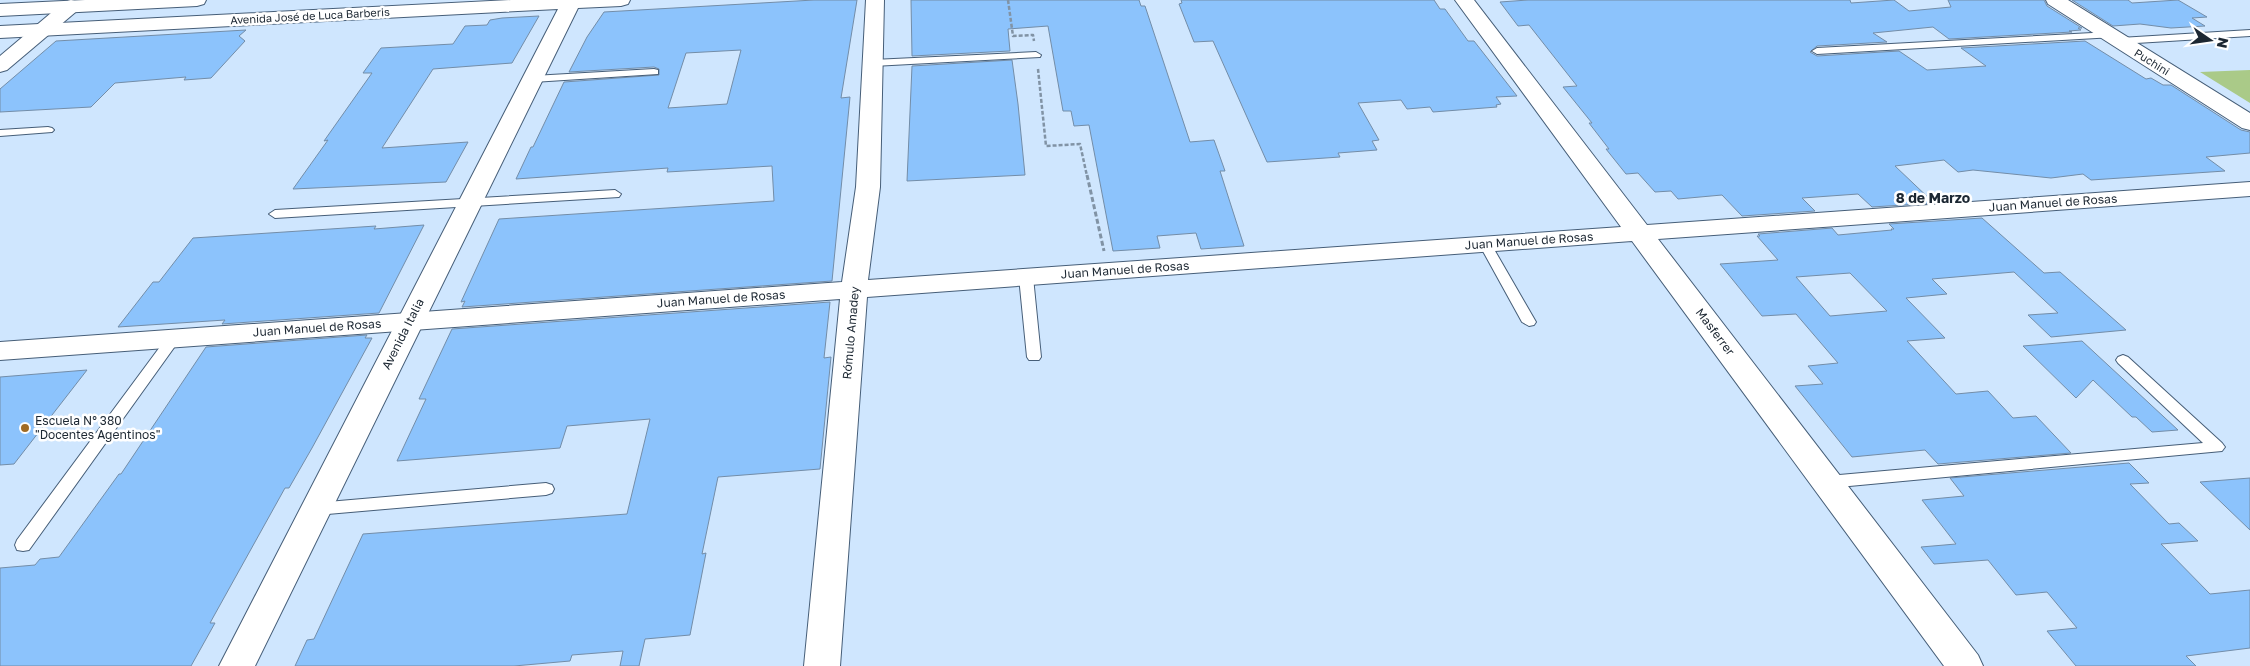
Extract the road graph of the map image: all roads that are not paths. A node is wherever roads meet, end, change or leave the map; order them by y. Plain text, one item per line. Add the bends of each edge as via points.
1 (197, 0) edge
2 (621, 0) edge
3 (875, 0) edge
4 (1464, 0) edge
5 (2055, 0) edge
6 (573, 1) edge
7 (71, 6) junction
8 (0, 10) edge
9 (43, 30) junction
10 (0, 32) edge
11 (2250, 33) edge
12 (2116, 38) junction
13 (1817, 52) dead end
14 (1036, 55) road end
15 (873, 63) junction
16 (0, 66) edge
17 (654, 72) dead end
18 (533, 79) junction
19 (2250, 123) edge
20 (48, 130) dead end
21 (0, 133) edge
22 (2250, 189) edge
23 (615, 194) dead end
24 (469, 203) junction
25 (275, 214) dead end
26 (1640, 233) junction
27 (1485, 244) junction
28 (1026, 277) junction
29 (854, 290) junction
30 (409, 322) junction
31 (1529, 322) dead end
32 (173, 339) junction
33 (0, 351) edge
34 (1034, 357) dead end
35 (2123, 360) dead end
36 (1828, 482) junction
37 (546, 489) dead end
38 (316, 509) junction
39 (23, 545) dead end
40 (237, 666) edge
41 (822, 666) edge
42 (1965, 666) edge

1 - 7 street
2 - 6 street, Avenida José de Luca Barberis
3 - 15 street, Rómulo Amadey
4 - 26 street, Masferrer
5 - 12 street, Puchini
6 - 9 street, Avenida José de Luca Barberis
6 - 18 street, Avenida Italia
7 - 8 street
7 - 9 street
9 - 10 street, Avenida José de Luca Barberis
9 - 16 street
11 - 12 lane
12 - 13 lane
12 - 19 street, Puchini
14 - 15 lane
15 - 29 street, Rómulo Amadey via 868,187
17 - 18 lane
18 - 24 street, Avenida Italia
20 - 21 lane
22 - 26 street, Juan Manuel de Rosas
23 - 24 lane
24 - 25 lane
24 - 30 street, Avenida Italia
26 - 27 street, Juan Manuel de Rosas
26 - 36 street, Masferrer
27 - 28 street, Juan Manuel de Rosas
27 - 31 lane
28 - 29 street, Juan Manuel de Rosas
28 - 34 lane
29 - 30 street, Juan Manuel de Rosas
29 - 41 street, Rómulo Amadey
30 - 32 street, Juan Manuel de Rosas
30 - 38 street, Avenida Italia
32 - 33 street, Juan Manuel de Rosas
32 - 39 lane
35 - 36 lane via 2217,447
36 - 42 street, Masferrer
37 - 38 lane
38 - 40 street, Avenida Italia

